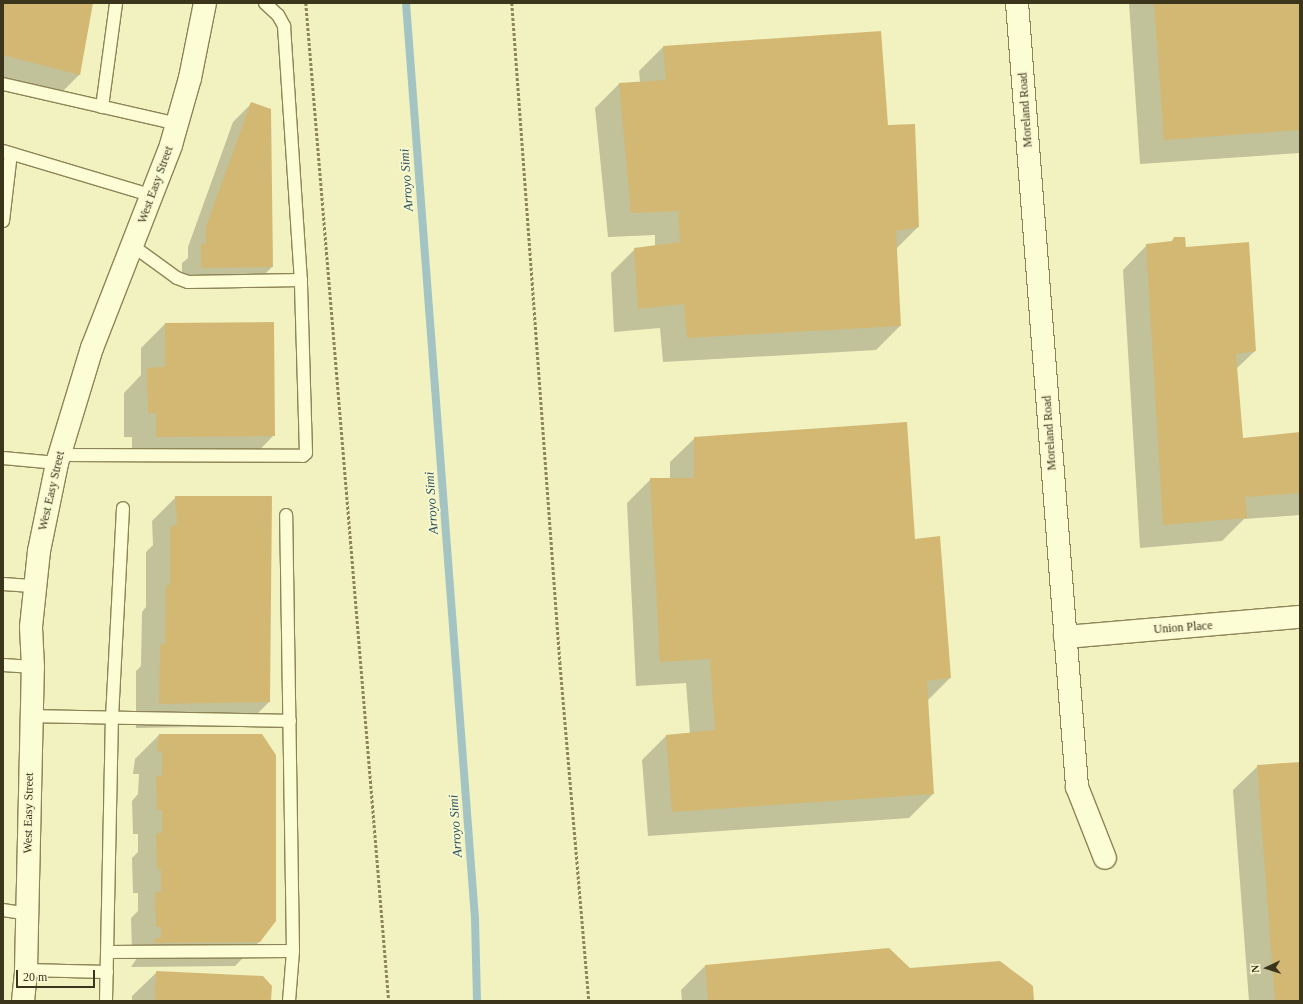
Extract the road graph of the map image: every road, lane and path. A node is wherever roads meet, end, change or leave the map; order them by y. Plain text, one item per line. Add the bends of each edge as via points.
1 (116, 3) edge
2 (205, 3) edge
3 (265, 3) edge
4 (306, 3) edge
5 (512, 3) edge
6 (1018, 3) edge
7 (3, 84) edge
8 (102, 107) junction
9 (177, 124) junction
10 (7, 152) edge
11 (153, 196) junction
12 (3, 221) edge
13 (133, 246) junction
14 (301, 280) junction
15 (3, 458) edge
16 (58, 459) junction
17 (123, 508) dead end
18 (286, 514) dead end
19 (3, 584) edge
20 (35, 586) junction
21 (1300, 617) edge
22 (1065, 637) junction
23 (3, 665) edge
24 (33, 667) junction
25 (32, 716) junction
26 (112, 718) junction
27 (290, 721) junction
28 (1105, 858) dead end
29 (3, 910) edge
30 (27, 914) junction
31 (293, 951) junction
32 (108, 952) junction
33 (26, 970) junction
34 (107, 972) junction
35 (23, 1001) edge
36 (106, 1001) edge
37 (288, 1001) edge
38 (389, 1001) edge
39 (589, 1001) edge

1 - 8 lane
2 - 9 street, West Easy Street via 190,78
3 - 14 lane via 278,15 284,26
4 - 38 path
5 - 39 path via 560,662
6 - 22 street, Moreland Road
7 - 8 lane
8 - 9 lane
9 - 11 street, West Easy Street
10 - 11 lane
10 - 12 lane
11 - 13 street, West Easy Street
13 - 14 lane via 177,278 188,282
13 - 16 street, West Easy Street via 92,348
14 - 16 lane via 308,448 303,456
15 - 16 lane
16 - 20 street, West Easy Street via 39,551
17 - 26 lane
18 - 27 lane
19 - 20 lane
20 - 24 street, West Easy Street via 31,627
21 - 22 street, Union Place
22 - 28 street, Moreland Road via 1076,787
23 - 24 lane
24 - 25 street, West Easy Street
25 - 26 lane
25 - 30 street, West Easy Street
26 - 27 lane
26 - 32 lane
27 - 31 lane
29 - 30 lane
30 - 33 street, West Easy Street
31 - 32 lane
31 - 37 lane
32 - 34 lane
33 - 34 lane
33 - 35 street, West Easy Street
34 - 36 lane

